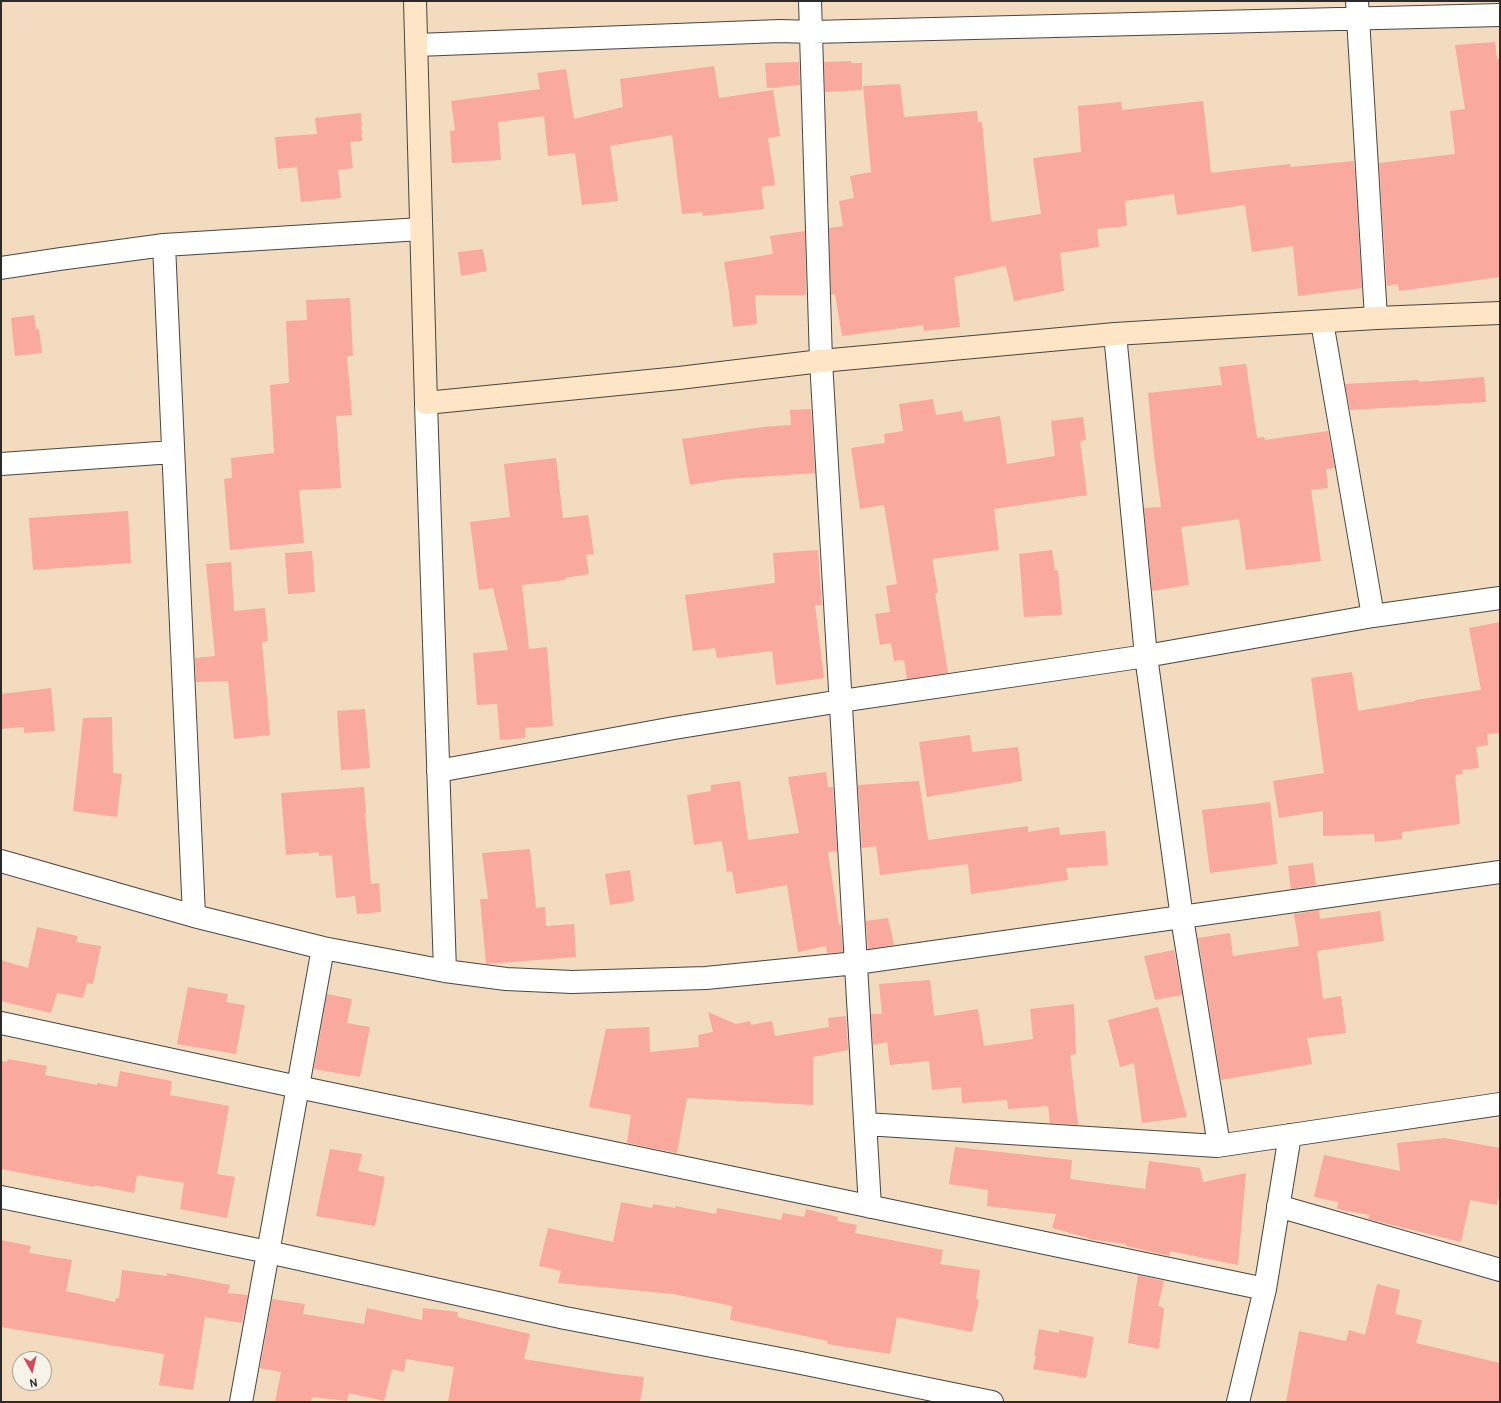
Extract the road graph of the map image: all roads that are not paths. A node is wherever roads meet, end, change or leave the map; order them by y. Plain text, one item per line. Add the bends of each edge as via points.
1 (415, 1) edge
2 (810, 1) edge
3 (1357, 10) edge
4 (1500, 15) edge
5 (812, 32) junction
6 (417, 45) junction
7 (421, 229) junction
8 (164, 244) junction
9 (1, 268) edge
10 (1500, 313) edge
11 (1376, 318) junction
12 (1322, 322) junction
13 (1115, 334) junction
14 (821, 361) junction
15 (426, 403) junction
16 (173, 452) junction
17 (1, 464) edge
18 (1500, 598) edge
19 (1373, 616) junction
20 (1146, 656) junction
21 (840, 701) junction
22 (438, 771) junction
23 (1, 861) edge
24 (1500, 872) edge
25 (194, 916) junction
26 (1182, 918) junction
27 (323, 948) junction
28 (856, 963) junction
29 (445, 971) junction
30 (1, 1023) edge
31 (298, 1087) junction
32 (1500, 1104) edge
33 (865, 1124) junction
34 (1290, 1136) junction
35 (1219, 1145) junction
36 (1, 1197) edge
37 (1278, 1206) junction
38 (870, 1207) junction
39 (268, 1252) junction
40 (1500, 1270) edge
41 (1265, 1289) junction
42 (241, 1402) edge
43 (992, 1402) edge
44 (1238, 1402) edge

1 - 6 street
2 - 5 street
3 - 4 street
3 - 5 street
3 - 11 street
5 - 6 street via 780,31
5 - 14 street
6 - 7 street
7 - 8 street
7 - 15 street
8 - 9 street
8 - 16 street
10 - 11 street
11 - 12 street
12 - 13 street
12 - 19 street
13 - 14 street
13 - 20 street
14 - 15 street
14 - 21 street
15 - 22 street
16 - 17 street
16 - 25 street
18 - 19 street
19 - 20 street
20 - 21 street
20 - 26 street
21 - 22 street via 622,736
21 - 28 street
22 - 29 street
23 - 25 street
24 - 26 street
25 - 27 street
26 - 28 street
26 - 35 street
27 - 29 street
27 - 31 street
28 - 29 street via 706,978 572,982 506,979
28 - 33 street
30 - 31 street
31 - 38 street
31 - 39 street
32 - 34 street
33 - 35 street
33 - 38 street
34 - 35 street
34 - 37 street
36 - 39 street
37 - 40 street
37 - 41 street
38 - 41 street
39 - 42 street
39 - 43 street via 565,1318
41 - 44 street

